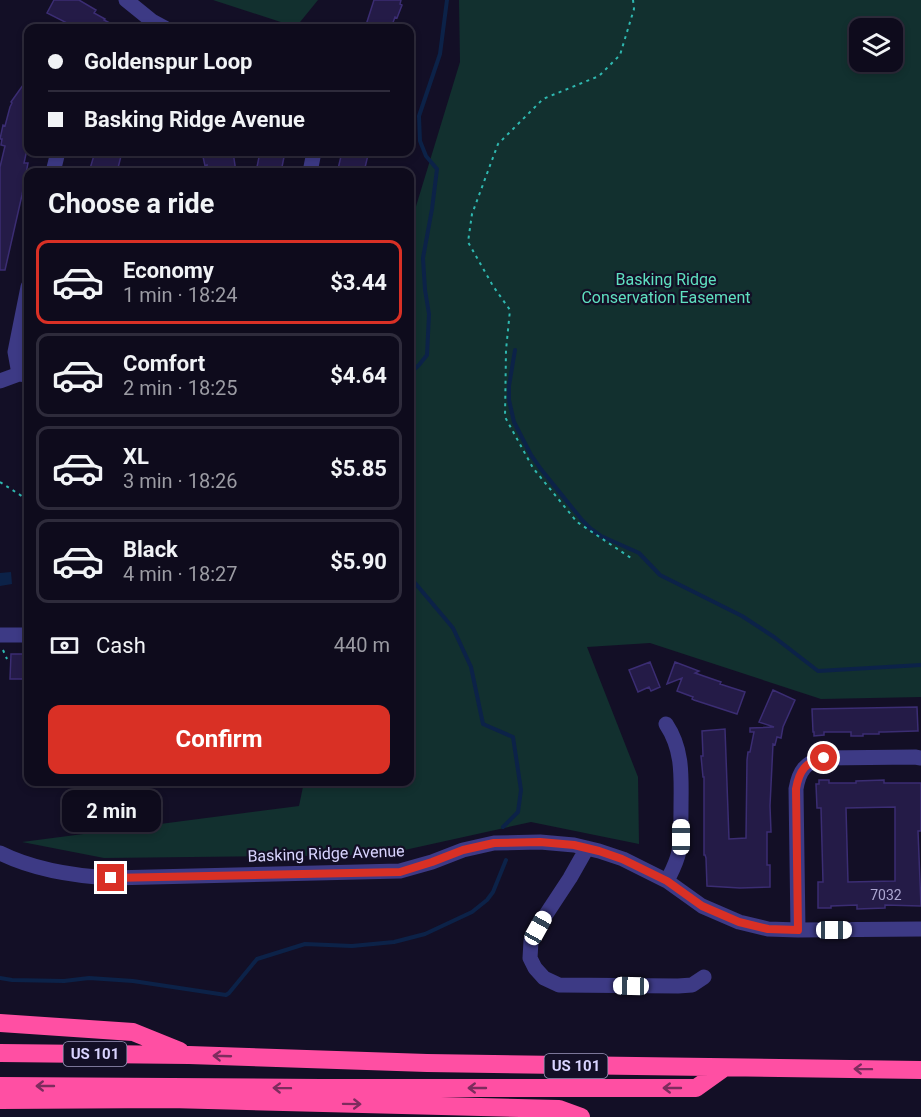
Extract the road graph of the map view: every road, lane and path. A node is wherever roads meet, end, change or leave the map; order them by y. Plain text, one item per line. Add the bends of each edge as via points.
1 (126, 0) edge
2 (633, 0) edge
3 (158, 24) edge
4 (24, 307) edge
5 (24, 374) edge
6 (0, 381) edge
7 (0, 482) edge
8 (24, 497) edge
9 (634, 560) dead end
10 (24, 636) edge
11 (1, 641) edge
12 (7, 659) dead end
13 (666, 724) dead end
14 (921, 758) edge
15 (587, 848) junction
16 (0, 853) edge
17 (667, 881) junction
18 (921, 929) edge
19 (798, 930) junction
20 (704, 977) dead end
21 (0, 1023) edge
22 (0, 1053) edge
23 (189, 1055) junction
24 (724, 1068) junction
25 (921, 1070) edge
26 (0, 1086) edge
27 (0, 1100) edge
28 (580, 1117) edge

1 - 3 street
2 - 9 path via 634,9 620,56 599,75 543,99 498,144 472,214 468,242 510,310 506,417 533,468 577,522
4 - 5 street via 15,352
5 - 6 street
7 - 8 path
10 - 11 street
11 - 12 path
13 - 17 street via 681,762 681,837
14 - 19 street via 824,758 813,760 804,768 796,789
15 - 16 street, Basking Ridge Avenue via 540,842 494,843 400,872 111,878 43,868
15 - 17 street, Basking Ridge Avenue via 622,859
15 - 20 street via 531,941 530,958 544,978 559,985 678,986 692,985
17 - 19 street, Basking Ridge Avenue via 702,906 739,922 768,929
18 - 19 street, Basking Ridge Avenue
21 - 23 highway via 133,1032
22 - 23 highway, US 101
24 -> 23 highway, US 101
25 -> 24 highway, US 101
24 -> 26 highway via 696,1088
27 -> 28 highway via 170,1099 558,1108

